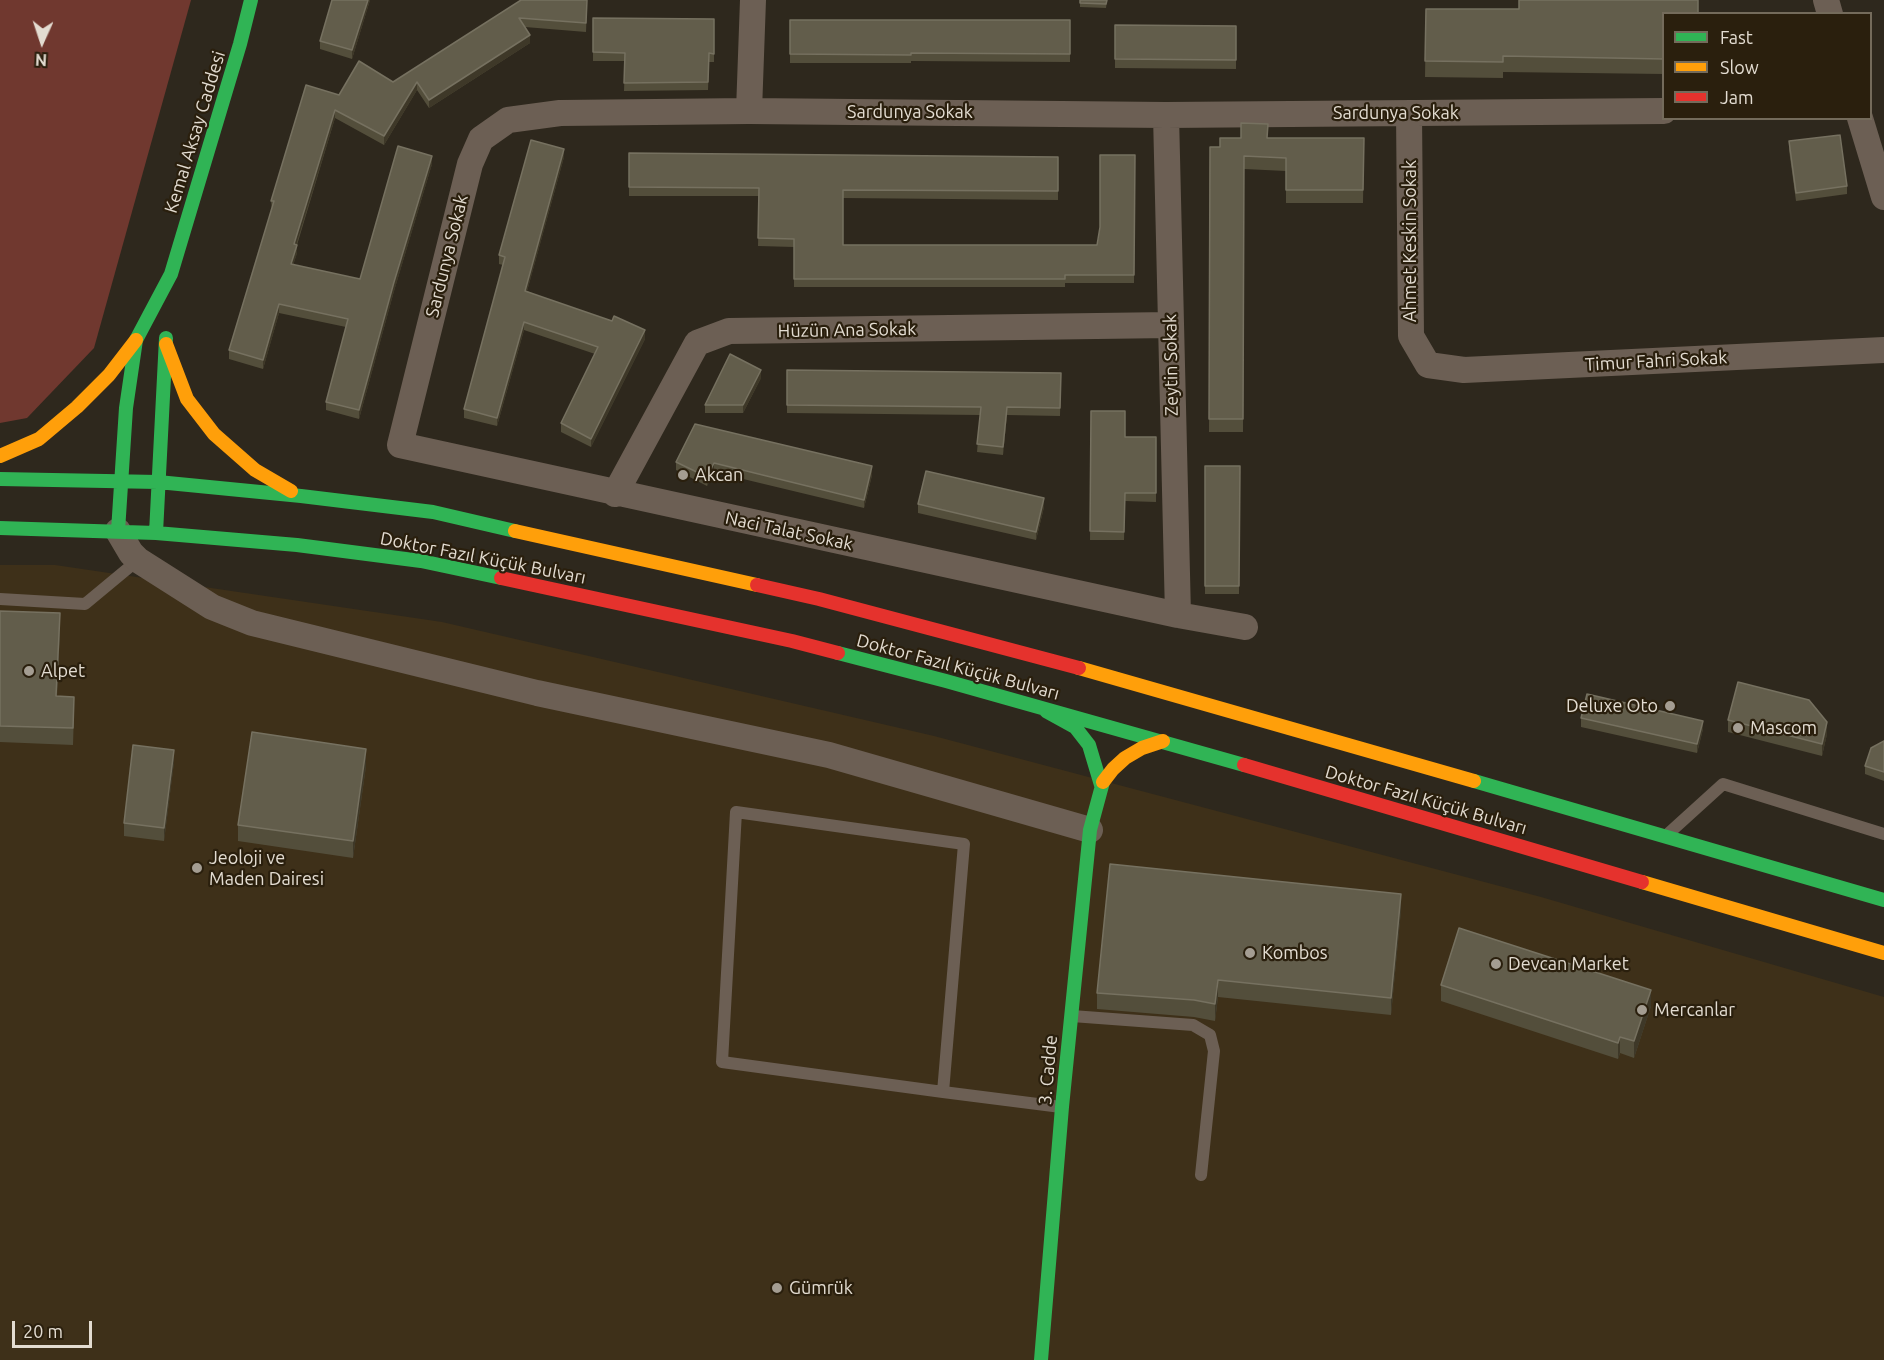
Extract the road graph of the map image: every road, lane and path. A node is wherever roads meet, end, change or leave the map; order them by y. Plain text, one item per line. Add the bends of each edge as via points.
1 (251, 0) edge
2 (753, 0) edge
3 (749, 111) junction
4 (1662, 111) edge
5 (1409, 113) junction
6 (1167, 114) junction
7 (1861, 120) edge
8 (1884, 196) edge
9 (171, 274) junction
10 (1170, 325) junction
11 (136, 340) junction
12 (166, 344) junction
13 (1884, 351) edge
14 (1428, 365) joint
15 (400, 446) joint
16 (0, 456) edge
17 (0, 479) edge
18 (120, 480) junction
19 (158, 482) junction
20 (615, 494) junction
21 (301, 496) junction
22 (0, 528) edge
23 (118, 531) junction
24 (156, 533) junction
25 (138, 560) junction
26 (0, 599) edge
27 (1178, 615) junction
28 (1245, 627) dead end
29 (1041, 708) junction
30 (1163, 741) junction
31 (1101, 785) junction
32 (1090, 830) junction
33 (1884, 834) edge
34 (1666, 836) junction
35 (1884, 900) edge
36 (1884, 954) edge
37 (1071, 1016) junction
38 (943, 1092) junction
39 (1062, 1107) junction
40 (1201, 1175) dead end
41 (1041, 1360) edge

1 - 9 main road, Kemal Aksay Caddesi
2 - 3 street
3 - 6 street, Sardunya Sokak
3 - 15 street, Sardunya Sokak via 560,113 508,120 481,139 470,164
4 - 5 street, Sardunya Sokak
5 - 6 street, Sardunya Sokak
5 - 14 street, Ahmet Keskin Sokak via 1411,336
6 - 10 street, Zeytin Sokak
7 - 8 street
9 - 11 main road, Kemal Aksay Caddesi
9 - 12 main road, Kemal Aksay Caddesi
10 - 20 street, Hüzün Ana Sokak via 729,331 697,343
10 - 27 street, Zeytin Sokak
11 - 16 main road via 77,407 39,439
11 - 18 main road, Kemal Aksay Caddesi
12 - 19 main road, Kemal Aksay Caddesi
12 - 21 main road via 187,399 214,434 255,470
13 - 14 street, Timur Fahri Sokak via 1464,370
15 - 20 street, Naci Talat Sokak
17 - 18 main road, Doktor Fazıl Küçük Bulvarı
18 - 19 main road, Doktor Fazıl Küçük Bulvarı
18 - 23 main road, Kemal Aksay Caddesi
19 - 21 main road, Doktor Fazıl Küçük Bulvarı
19 - 24 main road, Kemal Aksay Caddesi
20 - 27 street, Naci Talat Sokak
21 - 34 main road, Doktor Fazıl Küçük Bulvarı via 433,512 819,599 1190,699
22 - 23 main road, Doktor Fazıl Küçük Bulvarı
23 - 24 main road, Doktor Fazıl Küçük Bulvarı
23 - 25 street
24 - 29 main road, Doktor Fazıl Küçük Bulvarı via 421,561 792,641
25 - 26 lane via 85,604
25 - 32 street via 213,607 252,623 537,693 829,755
27 - 28 street, Naci Talat Sokak
29 - 30 main road, Doktor Fazıl Küçük Bulvarı
29 - 31 main road via 1075,727 1089,745
30 - 31 main road via 1125,758
30 - 36 main road, Doktor Fazıl Küçük Bulvarı
31 - 32 main road, 3. Cadde
32 - 37 main road, 3. Cadde
33 - 34 lane via 1723,784
34 - 35 main road, Doktor Fazıl Küçük Bulvarı
37 - 39 main road, 3. Cadde
37 - 40 lane via 1193,1025 1210,1035 1214,1051
38 - 38 lane via 722,1062 736,812 964,844
38 - 39 lane
39 - 41 main road, 3. Cadde

